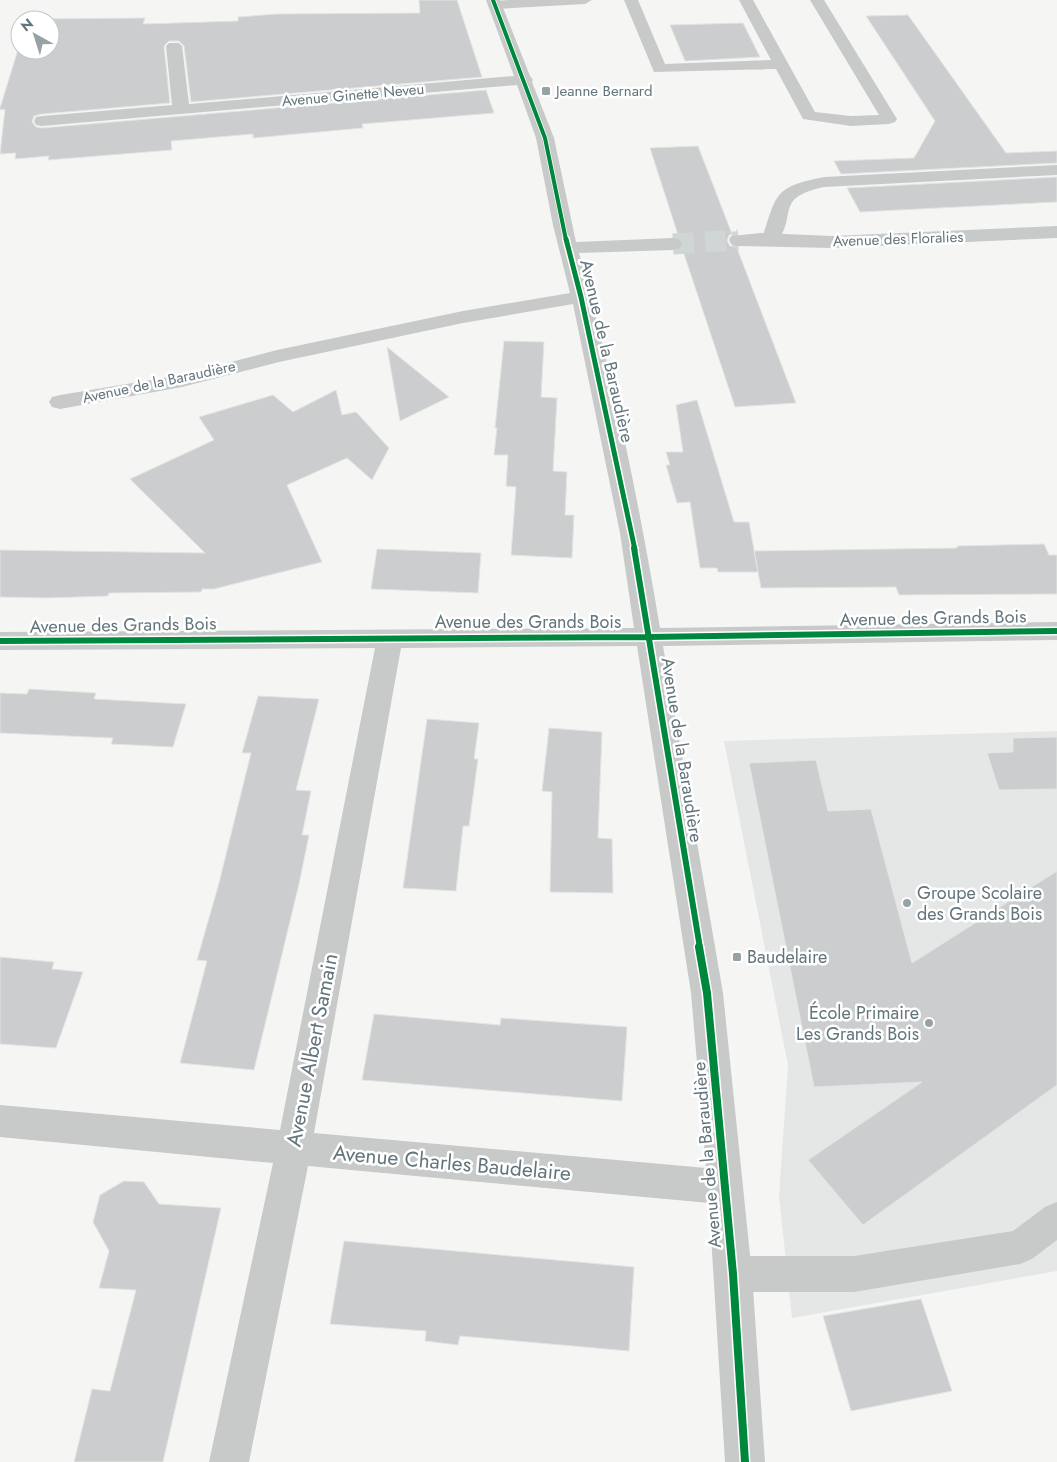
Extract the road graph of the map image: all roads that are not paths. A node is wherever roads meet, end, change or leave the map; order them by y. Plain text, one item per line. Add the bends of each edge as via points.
1 (585, 0) edge
2 (631, 0) edge
3 (746, 0) edge
4 (817, 0) edge
5 (494, 3) edge
6 (174, 46) dead end
7 (780, 64) junction
8 (525, 80) junction
9 (181, 110) junction
10 (42, 122) dead end
11 (1057, 170) edge
12 (1057, 232) edge
13 (771, 239) junction
14 (738, 240) tunnel mouth
15 (673, 244) tunnel mouth
16 (568, 248) junction
17 (581, 297) junction
18 (60, 402) dead end
19 (1057, 631) edge
20 (648, 637) junction
21 (390, 638) junction
22 (0, 641) edge
23 (0, 1121) edge
24 (294, 1148) junction
25 (724, 1187) junction
26 (1057, 1219) edge
27 (733, 1274) junction
28 (229, 1462) edge
29 (745, 1462) edge

1 - 5 lane
2 - 7 lane via 659,69
3 - 7 lane
4 - 7 lane via 889,119 851,121 809,116
5 - 8 street, Avenue de la Baraudière
6 - 9 street
8 - 9 street, Avenue Ginette Neveu
8 - 16 street, Avenue de la Baraudière via 545,138
9 - 10 street, Avenue Ginette Neveu
11 - 13 lane via 824,182 800,187 783,200
12 - 13 street, Avenue des Floralies via 832,242
13 - 14 street, Avenue des Floralies
15 - 16 street
16 - 17 street, Avenue de la Baraudière
17 - 18 street, Avenue de la Baraudière via 462,316 277,356 182,381
17 - 20 street, Avenue de la Baraudière via 632,532
19 - 20 street, Avenue des Grands Bois
20 - 21 street, Avenue des Grands Bois
20 - 25 street, Avenue de la Baraudière via 707,993
21 - 22 street, Avenue des Grands Bois
21 - 24 street, Avenue Albert Samain
23 - 24 street, Avenue Charles Baudelaire
24 - 25 street, Avenue Charles Baudelaire
24 - 28 street, Avenue Albert Samain
25 - 27 street, Avenue de la Baraudière
26 - 27 lane via 1020,1247 854,1274
27 - 29 street, Avenue de la Baraudière

